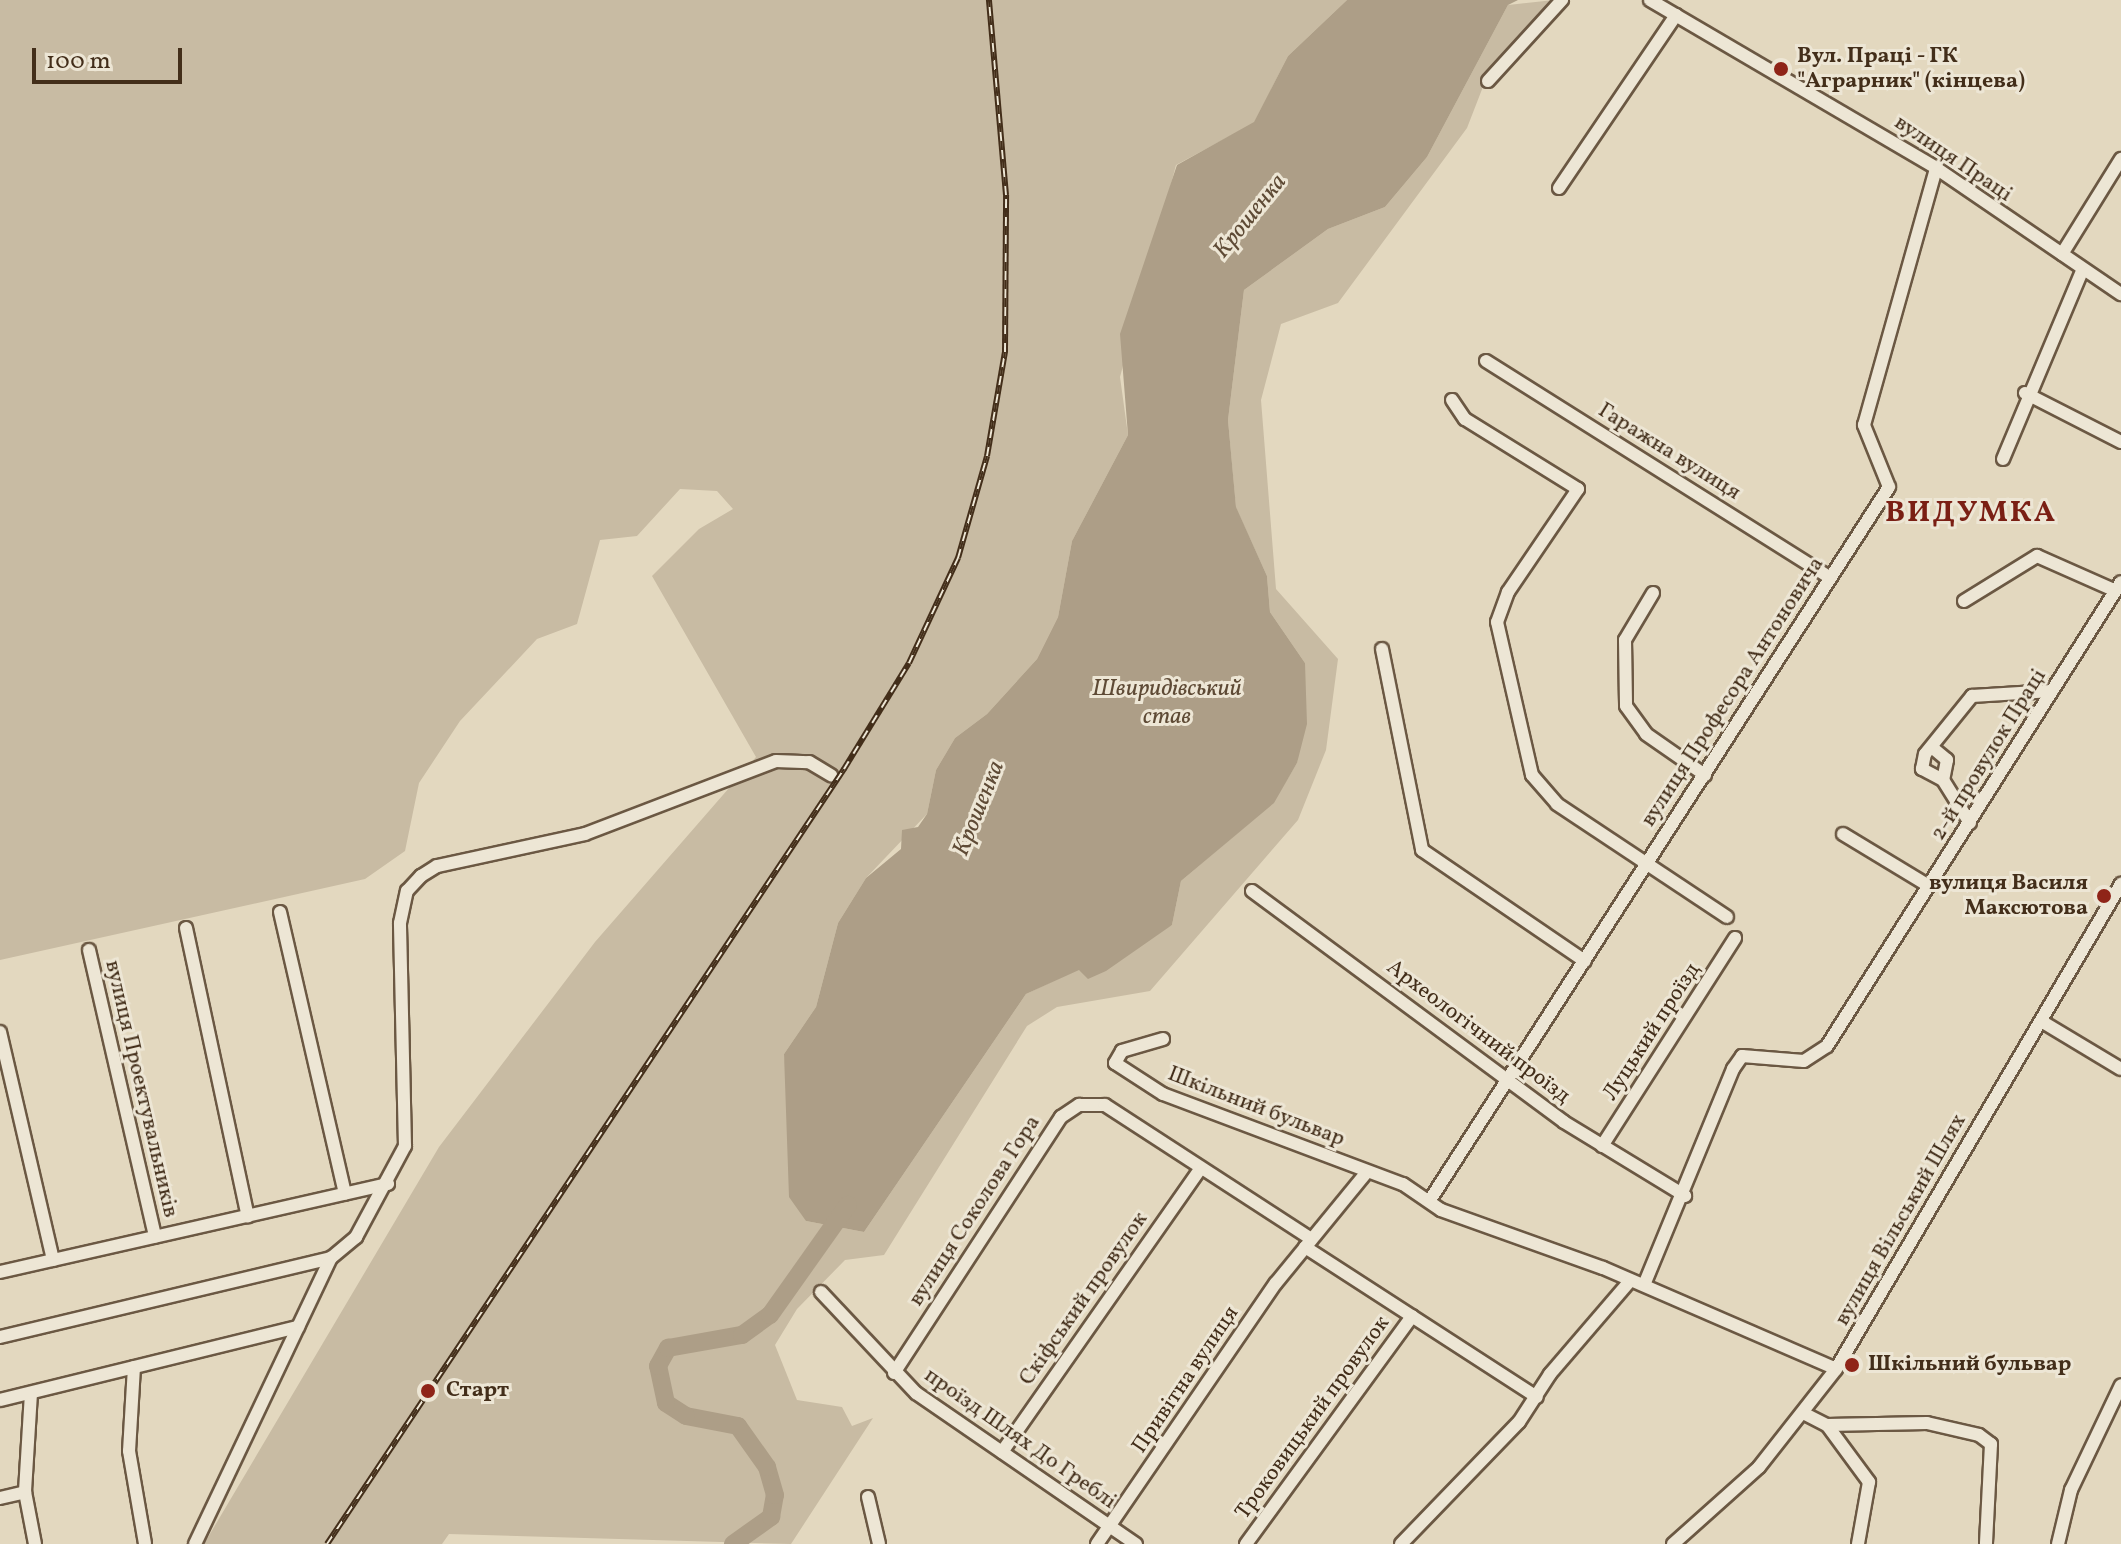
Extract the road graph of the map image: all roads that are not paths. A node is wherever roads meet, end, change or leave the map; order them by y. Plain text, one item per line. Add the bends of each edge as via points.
1 (1562, 0) edge
2 (1650, 0) edge
3 (1676, 15) junction
4 (1488, 81) dead end
5 (2121, 159) edge
6 (1936, 168) junction
7 (1559, 188) dead end
8 (2062, 254) junction
9 (2083, 269) junction
10 (2121, 294) edge
11 (1486, 361) dead end
12 (2025, 393) junction
13 (1452, 400) dead end
14 (2121, 442) edge
15 (2003, 459) dead end
16 (1830, 578) junction
17 (2118, 586) edge
18 (1653, 593) dead end
19 (1964, 601) dead end
20 (1382, 649) dead end
21 (2052, 691) junction
22 (1934, 749) junction
23 (831, 775) dead end
24 (1705, 775) junction
25 (1943, 780) junction
26 (1970, 823) junction
27 (1843, 834) dead end
28 (1646, 865) junction
29 (2121, 884) edge
30 (1929, 886) junction
31 (1252, 891) dead end
32 (280, 912) dead end
33 (1727, 917) dead end
34 (186, 928) dead end
35 (1735, 938) dead end
36 (89, 950) dead end
37 (1585, 961) junction
38 (2041, 1021) junction
39 (0, 1032) edge
40 (1163, 1039) dead end
41 (2121, 1069) edge
42 (1508, 1077) junction
43 (1602, 1146) junction
44 (1200, 1169) junction
45 (1366, 1173) junction
46 (388, 1184) junction
47 (345, 1194) junction
48 (1685, 1196) junction
49 (1430, 1200) junction
50 (248, 1216) junction
51 (155, 1237) junction
52 (1308, 1243) junction
53 (331, 1258) junction
54 (53, 1260) junction
55 (0, 1272) edge
56 (1630, 1281) junction
57 (1644, 1285) junction
58 (821, 1292) dead end
59 (1412, 1316) junction
60 (298, 1327) junction
61 (0, 1337) edge
62 (134, 1367) junction
63 (1836, 1369) junction
64 (894, 1373) junction
65 (2121, 1385) edge
66 (31, 1393) junction
67 (1537, 1397) junction
68 (0, 1400) edge
69 (1805, 1414) junction
70 (1827, 1425) junction
71 (1002, 1452) junction
72 (25, 1492) junction
73 (868, 1497) dead end
74 (0, 1498) edge
75 (1108, 1526) junction
76 (1680, 1542) edge
77 (35, 1544) edge
78 (145, 1544) edge
79 (195, 1544) edge
80 (879, 1544) edge
81 (1097, 1544) edge
82 (1136, 1544) edge
83 (1246, 1544) edge
84 (1401, 1544) edge
85 (1858, 1544) edge
86 (1986, 1544) edge
87 (2058, 1544) edge

1 - 4 street
2 - 3 street, вулиця Праці
3 - 6 street, вулиця Праці
3 - 7 street
5 - 8 street
6 - 8 street, вулиця Праці
6 - 16 street, вулиця Професора Антоновича via 1864,425 1889,487
8 - 9 street, вулиця Праці
9 - 10 street, вулиця Праці
9 - 12 street
11 - 16 street, Гаражна вулиця
12 - 14 street
12 - 15 street
13 - 28 street via 1476,427 1578,489 1508,592 1497,622 1532,775 1557,804
16 - 24 street, вулиця Професора Антоновича
17 - 19 street via 2037,556
17 - 21 street, 2-й провулок Праці
18 - 24 street via 1625,640 1623,697 1646,734
20 - 37 street via 1422,850
21 - 22 street via 1972,696 1950,716
21 - 26 street, 2-й провулок Праці
22 - 25 street via 1947,760
22 - 25 street via 1922,769
23 - 46 street via 809,762 776,761 585,834 437,866 421,876 407,891 400,923 405,1146
24 - 28 street, вулиця Професора Антоновича
25 - 26 street
26 - 30 street, 2-й провулок Праці
27 - 30 street
28 - 33 street
28 - 37 street, вулиця Професора Антоновича
29 - 38 street, вулиця Вільський Шлях
30 - 48 street, 2-й провулок Праці via 1827,1046 1804,1061 1742,1056
31 - 42 street, Археологічний проїзд
32 - 47 street
34 - 50 street
35 - 43 street, Луцький проїзд
36 - 51 street, вулиця Проектувальників
37 - 42 street, вулиця Професора Антоновича
38 - 41 street
38 - 63 street, вулиця Вільський Шлях
39 - 54 street
40 - 45 street, Шкільний бульвар via 1122,1051 1115,1063 1163,1094
42 - 43 street, Археологічний проїзд
42 - 49 street, вулиця Професора Антоновича
43 - 48 street, Археологічний проїзд
44 - 52 street, вулиця Соколова Гора
44 - 64 street, вулиця Соколова Гора via 1105,1105 1070,1110
44 - 71 street, Скіфський провулок
45 - 49 street, Шкільний бульвар
45 - 52 street
46 - 47 street
46 - 53 street via 356,1237
47 - 50 street
48 - 57 street
49 - 56 street, Шкільний бульвар
50 - 51 street
51 - 54 street
52 - 59 street, вулиця Соколова Гора
52 - 75 street, Привітна вулиця
53 - 60 street
53 - 61 street
54 - 55 street
56 - 57 street, Шкільний бульвар
56 - 67 street
57 - 63 street, Шкільний бульвар
58 - 64 street, проїзд Шлях До Греблі
59 - 67 street, вулиця Соколова Гора
59 - 83 street, Троковицький провулок
60 - 62 street
60 - 79 street
62 - 66 street
62 - 78 street via 129,1451
63 - 69 street, вулиця Вільський Шлях
64 - 71 street, проїзд Шлях До Греблі
65 - 87 street via 2071,1490
66 - 68 street
66 - 72 street
67 - 84 street
69 - 70 street
69 - 76 street, вулиця Вільський Шлях
70 - 85 street via 1869,1482
70 - 86 street via 1927,1423 1979,1435 1991,1444
71 - 75 street, проїзд Шлях До Греблі
72 - 74 street
72 - 77 street
73 - 80 street
75 - 81 street, Привітна вулиця
75 - 82 street, проїзд Шлях До Греблі

